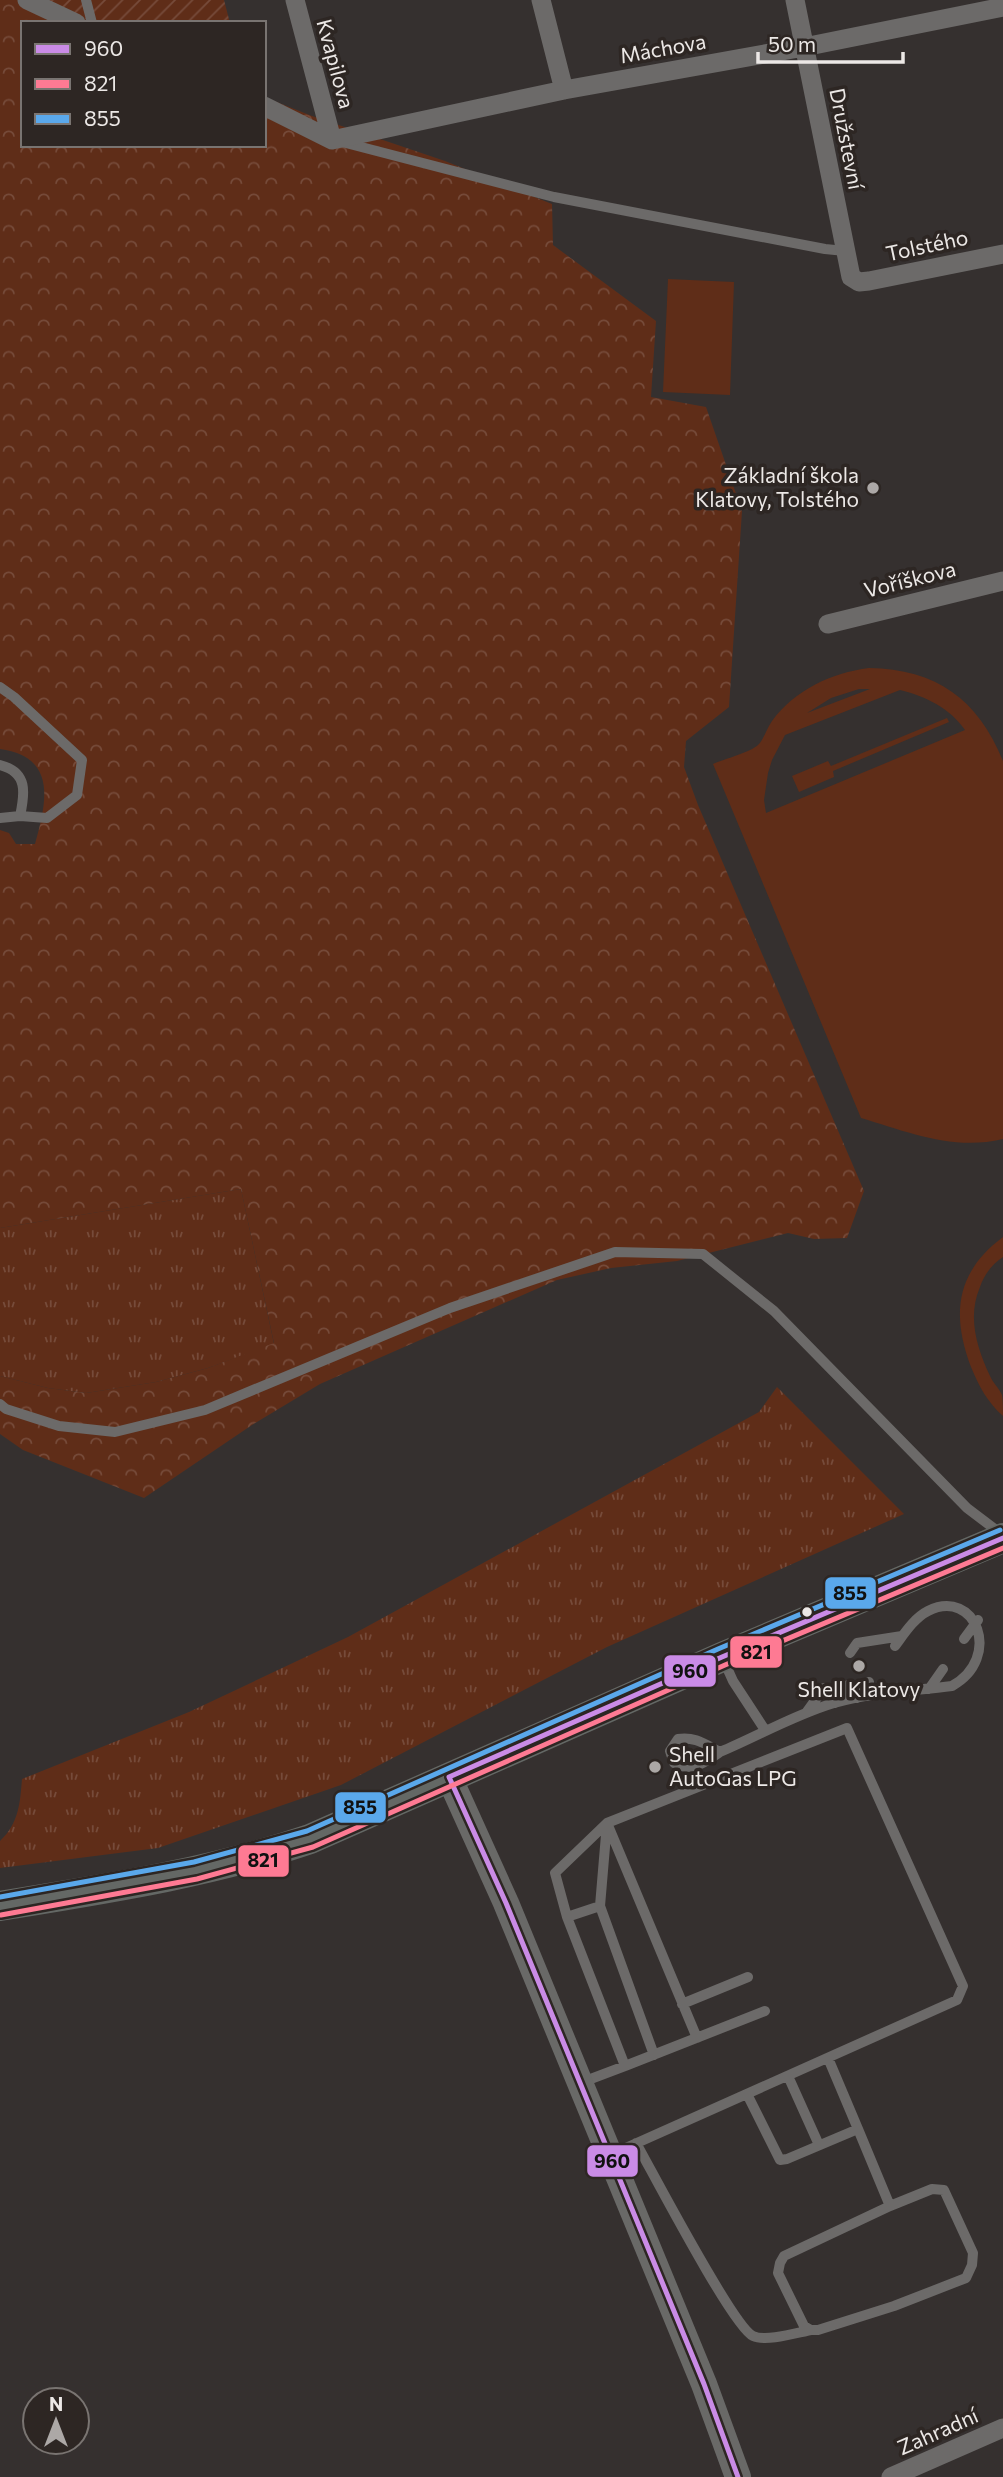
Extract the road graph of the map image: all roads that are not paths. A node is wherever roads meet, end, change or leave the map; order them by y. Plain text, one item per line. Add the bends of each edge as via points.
1 (27, 0) edge
2 (86, 0) edge
3 (295, 0) edge
4 (541, 0) edge
5 (795, 0) edge
6 (1003, 6) edge
7 (72, 21) edge
8 (91, 21) edge
9 (804, 47) junction
10 (564, 90) junction
11 (266, 107) edge
12 (331, 139) junction
13 (845, 251) junction
14 (1003, 254) edge
15 (859, 282) joint
16 (1003, 581) edge
17 (828, 624) dead end
18 (0, 687) edge
19 (0, 765) edge
20 (20, 816) junction
21 (0, 818) edge
22 (0, 1404) edge
23 (1003, 1537) edge
24 (978, 1620) junction
25 (902, 1636) junction
26 (964, 1639) dead end
27 (881, 1640) junction
28 (895, 1646) dead end
29 (873, 1650) dead end
30 (850, 1653) dead end
31 (722, 1657) junction
32 (943, 1669) dead end
33 (869, 1682) dead end
34 (848, 1685) dead end
35 (824, 1688) dead end
36 (929, 1689) junction
37 (857, 1698) junction
38 (835, 1703) junction
39 (806, 1713) junction
40 (765, 1730) junction
41 (720, 1752) junction
42 (449, 1777) junction
43 (607, 1823) junction
44 (0, 1906) edge
45 (600, 1906) junction
46 (567, 1917) junction
47 (748, 1977) dead end
48 (682, 2004) junction
49 (765, 2011) dead end
50 (697, 2038) junction
51 (654, 2055) junction
52 (828, 2058) junction
53 (625, 2066) junction
54 (788, 2076) junction
55 (579, 2083) junction
56 (747, 2094) junction
57 (858, 2129) junction
58 (636, 2143) junction
59 (819, 2145) junction
60 (609, 2155) junction
61 (890, 2206) junction
62 (811, 2330) junction
63 (1003, 2428) edge
64 (738, 2477) edge
65 (891, 2477) edge

1 - 7 street
2 - 8 lane
3 - 12 street, Kvapilova
4 - 10 street
5 - 9 street, Družstevní
6 - 9 street, Máchova
9 - 10 street, Máchova
9 - 13 street, Družstevní
10 - 12 street, Máchova
11 - 12 street
12 - 13 lane via 554,197
13 - 15 street, Družstevní via 851,277
14 - 15 street, Tolstého
16 - 17 street, Voříškova
18 - 20 lane via 82,760 77,795 47,818
19 - 20 lane via 19,775 24,800
20 - 21 lane
22 - 23 lane via 59,1426 116,1432 205,1410 450,1308 615,1252 703,1254 774,1311 967,1508
23 - 31 main road
24 - 25 lane via 962,1608 936,1608
24 - 26 lane
24 - 36 lane via 987,1638 981,1666 969,1679
25 - 27 lane
25 - 28 lane
27 - 29 lane
27 - 30 lane via 857,1643
31 - 40 lane
31 - 42 main road
32 - 36 lane
33 - 37 lane
34 - 38 lane
35 - 39 lane
36 - 37 lane
37 - 38 lane
38 - 39 lane
39 - 40 lane
40 - 41 lane
41 - 41 lane via 688,1738 678,1739 670,1751 674,1763 689,1768
42 - 44 main road via 263,1855
42 - 55 main road
43 - 45 lane
43 - 46 lane via 555,1873
43 - 48 lane
43 - 52 lane via 848,1728 963,1986 957,2000
45 - 46 lane
45 - 51 lane
46 - 53 lane
47 - 48 lane
48 - 50 lane
49 - 50 lane
50 - 51 lane
51 - 53 lane
52 - 54 lane
52 - 57 lane
53 - 55 lane
54 - 56 lane
54 - 59 lane
55 - 60 main road
56 - 58 lane
56 - 59 lane via 780,2160
57 - 59 lane
57 - 61 lane
58 - 60 lane
58 - 62 lane via 725,2303 749,2334 762,2338
60 - 64 main road
61 - 62 lane via 784,2256 779,2263 778,2273 804,2326
61 - 62 lane via 932,2189 944,2190 973,2253 966,2278 894,2306
63 - 65 street, Zahradní

